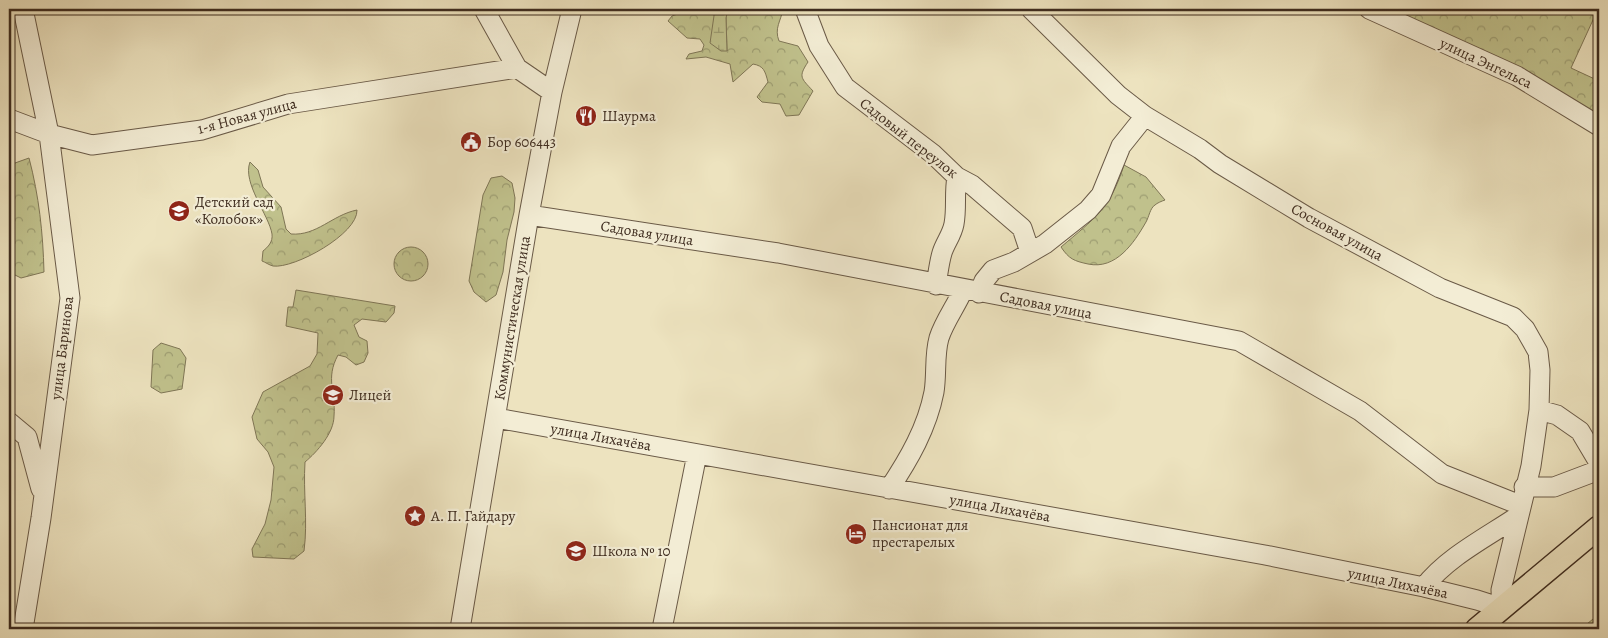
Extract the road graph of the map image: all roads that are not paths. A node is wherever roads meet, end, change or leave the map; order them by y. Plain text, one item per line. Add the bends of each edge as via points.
1 (23, 9) edge
2 (484, 9) edge
3 (572, 9) edge
4 (805, 9) edge
5 (1031, 9) edge
6 (1369, 9) edge
7 (517, 68) junction
8 (552, 92) junction
9 (1145, 116) junction
10 (9, 120) edge
11 (1599, 126) edge
12 (49, 134) junction
13 (957, 177) junction
14 (529, 215) junction
15 (1030, 252) junction
16 (936, 285) junction
17 (971, 291) junction
18 (1539, 410) junction
19 (496, 418) junction
20 (9, 422) edge
21 (697, 454) junction
22 (1599, 464) edge
23 (1599, 470) edge
24 (889, 489) junction
25 (44, 497) junction
26 (1521, 503) junction
27 (1599, 527) edge
28 (1424, 587) junction
29 (1502, 608) junction
30 (23, 629) edge
31 (460, 629) edge
32 (662, 629) edge
33 (1477, 629) edge

1 - 12 street, улица Баринова
2 - 7 street
3 - 8 street, Коммунистическая улица
4 - 13 street, Садовый переулок via 820,46 845,87 933,154
5 - 9 street, Сосновая улица via 1118,95
6 - 11 street, улица Энгельса via 1517,76
7 - 8 street
7 - 12 street, 1-я Новая улица via 288,104 202,130 92,145
8 - 14 street, Коммунистическая улица
9 - 15 street via 1121,146 1101,195 1088,210
9 - 18 street, Сосновая улица via 1309,218 1440,288 1513,317 1538,352
10 - 12 street, 1-я Новая улица
12 - 25 street, улица Баринова via 70,298
13 - 15 street, Садовый переулок via 972,185 1022,228
13 - 16 street via 954,224 942,252
14 - 16 street, Садовая улица via 778,253
14 - 19 street, Коммунистическая улица
15 - 17 street via 993,270
16 - 17 street, Садовая улица
17 - 24 street via 940,335 934,392 925,421 916,446
17 - 26 street, Садовая улица via 1239,341 1360,411 1442,474
18 - 22 street via 1557,415 1580,431
18 - 26 street, Сосновая улица via 1531,466
19 - 21 street, улица Лихачёва
19 - 31 street, Коммунистическая улица
20 - 25 street via 28,437
21 - 24 street, улица Лихачёва
21 - 32 street
23 - 26 street
24 - 28 street, улица Лихачёва via 1265,555
25 - 30 street, улица Баринова
26 - 28 street
26 - 29 street, Сосновая улица via 1501,590
27 - 29 main road
28 - 29 street, улица Лихачёва
29 - 33 main road

